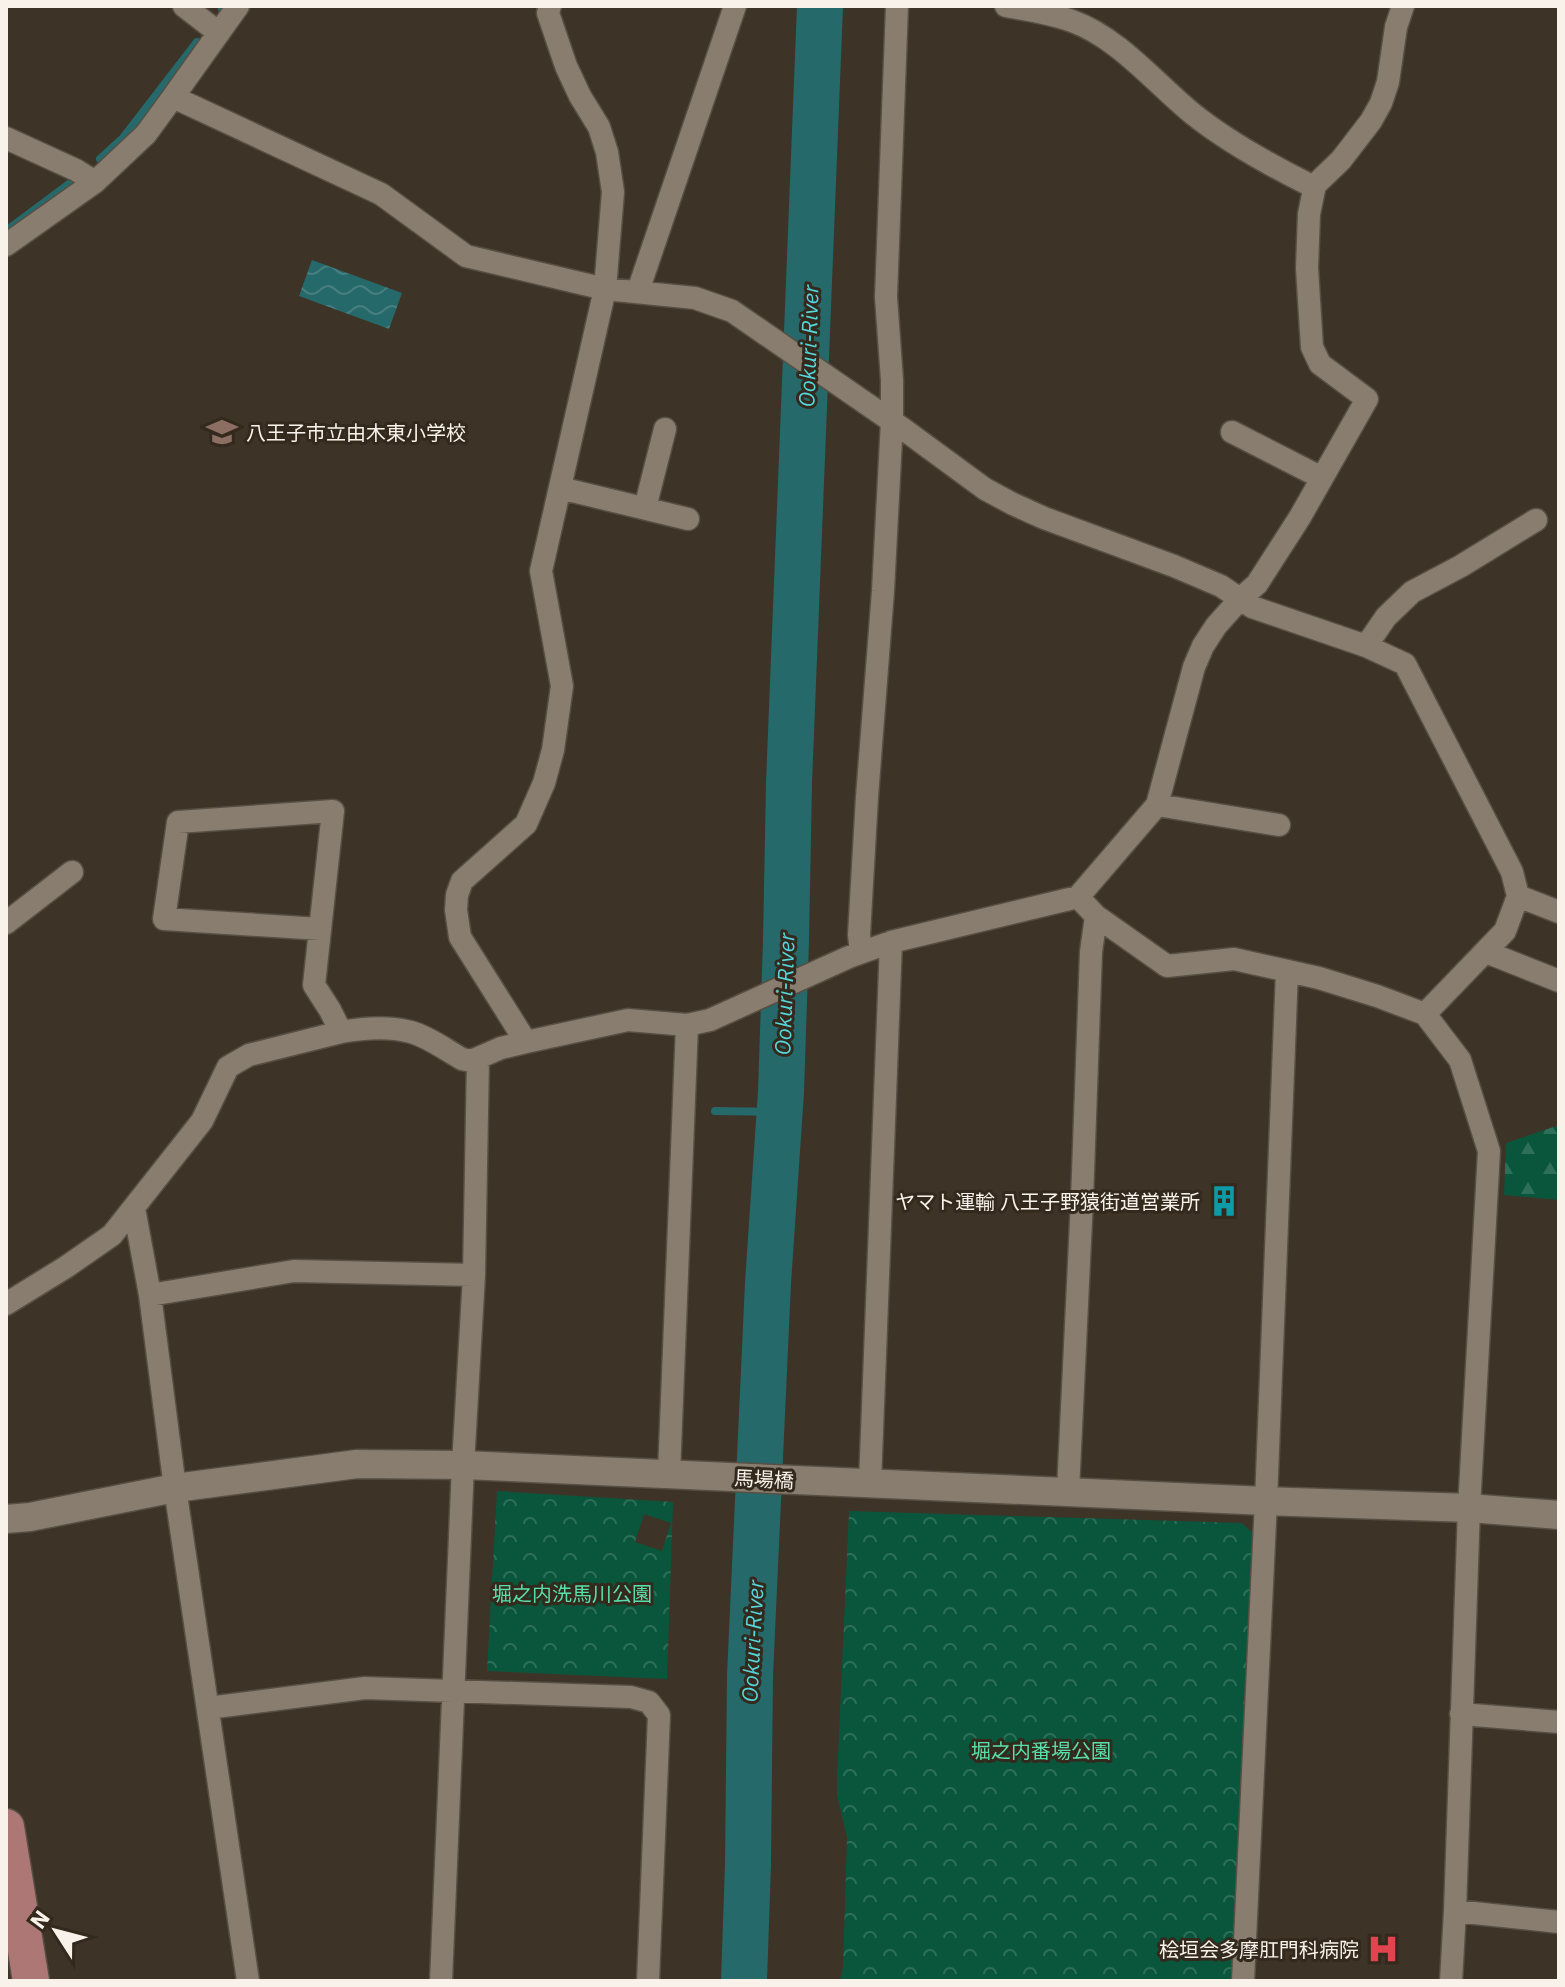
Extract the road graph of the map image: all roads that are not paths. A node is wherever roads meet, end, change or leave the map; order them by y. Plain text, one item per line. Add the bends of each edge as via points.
1 (184, 6) edge
2 (238, 6) edge
3 (550, 6) edge
4 (735, 6) edge
5 (897, 6) edge
6 (1006, 6) edge
7 (1403, 6) edge
8 (219, 33) junction
9 (173, 97) junction
10 (6, 138) edge
11 (95, 182) junction
12 (1315, 185) junction
13 (6, 245) edge
14 (605, 289) junction
15 (638, 291) junction
16 (887, 418) junction
17 (665, 429) dead end
18 (1232, 432) dead end
19 (1322, 478) junction
20 (560, 488) junction
21 (645, 508) junction
22 (688, 519) dead end
23 (1536, 520) dead end
24 (1240, 599) junction
25 (1366, 646) junction
26 (1157, 805) junction
27 (1279, 825) dead end
28 (72, 872) dead end
29 (1518, 896) junction
30 (1078, 897) junction
31 (1559, 912) edge
32 (1096, 916) junction
33 (6, 923) edge
34 (320, 929) junction
35 (891, 942) junction
36 (1486, 952) junction
37 (855, 954) junction
38 (1287, 971) junction
39 (1559, 981) edge
40 (1425, 1014) junction
41 (687, 1025) junction
42 (341, 1032) junction
43 (526, 1042) junction
44 (478, 1059) junction
45 (134, 1208) junction
46 (474, 1275) junction
47 (150, 1295) junction
48 (6, 1304) edge
49 (463, 1465) junction
50 (680, 1474) junction
51 (870, 1483) junction
52 (175, 1488) junction
53 (1068, 1491) junction
54 (1266, 1501) junction
55 (1469, 1508) junction
56 (1559, 1515) edge
57 (6, 1519) edge
58 (453, 1692) junction
59 (208, 1708) junction
60 (1461, 1714) junction
61 (1559, 1722) edge
62 (6, 1827) edge
63 (1455, 1911) junction
64 (1559, 1922) edge
65 (31, 1981) edge
66 (248, 1981) edge
67 (441, 1981) edge
68 (648, 1981) edge
69 (1243, 1981) edge
70 (1451, 1981) edge

1 - 8 street
2 - 8 street
3 - 14 street via 566,66 607,152 613,192
4 - 15 street
5 - 16 street via 886,297 892,380
6 - 12 street via 1074,22 1097,34 1194,115 1261,160
7 - 12 street via 1381,103 1341,160
8 - 9 street
9 - 11 street via 146,134
9 - 14 street via 381,194 466,256
10 - 11 street
11 - 13 street
12 - 19 street via 1307,268 1312,347 1320,364 1367,399
14 - 15 street
14 - 20 street
15 - 16 street via 695,298 732,311
16 - 24 street via 1013,504 1174,566
16 - 37 street via 883,591
17 - 21 street
18 - 19 street
19 - 24 street via 1257,584
20 - 21 street
20 - 43 street via 541,571 562,686 553,750 526,824 462,881 456,910 460,937
21 - 22 street
23 - 25 street via 1412,592
24 - 25 street
24 - 26 street via 1216,626 1194,667
25 - 29 street via 1405,664 1512,872
26 - 27 street
26 - 30 street
28 - 33 street
29 - 31 street
29 - 36 street via 1505,931
30 - 32 street
30 - 35 street
32 - 38 street via 1167,966 1234,959
32 - 53 street
34 - 34 street via 333,811 178,822 164,919
34 - 42 street via 314,985
35 - 37 street
35 - 51 street
36 - 39 street
36 - 40 street
37 - 41 street via 710,1020
38 - 40 street
38 - 54 street
40 - 55 street via 1460,1060 1489,1151
41 - 43 street via 628,1020
41 - 50 street
42 - 44 street via 411,1032 462,1059
42 - 45 street via 249,1055 228,1067 202,1121
43 - 44 street
44 - 46 street
45 - 47 street
45 - 48 street via 112,1235
46 - 47 street via 294,1271
46 - 49 street
47 - 52 street
49 - 50 street, 馬場橋
49 - 52 street, 馬場橋 via 357,1464
49 - 58 street
50 - 51 street, 馬場橋
51 - 53 street, 馬場橋
52 - 57 street, 馬場橋
52 - 59 street
53 - 54 street, 馬場橋
54 - 55 street, 馬場橋
54 - 69 street
55 - 56 street, 馬場橋
55 - 60 street
58 - 59 street via 365,1688
58 - 67 street
58 - 68 street via 631,1697 649,1702 659,1715
59 - 66 street
60 - 61 street
60 - 63 street
62 - 65 main road
63 - 64 street
63 - 70 street

